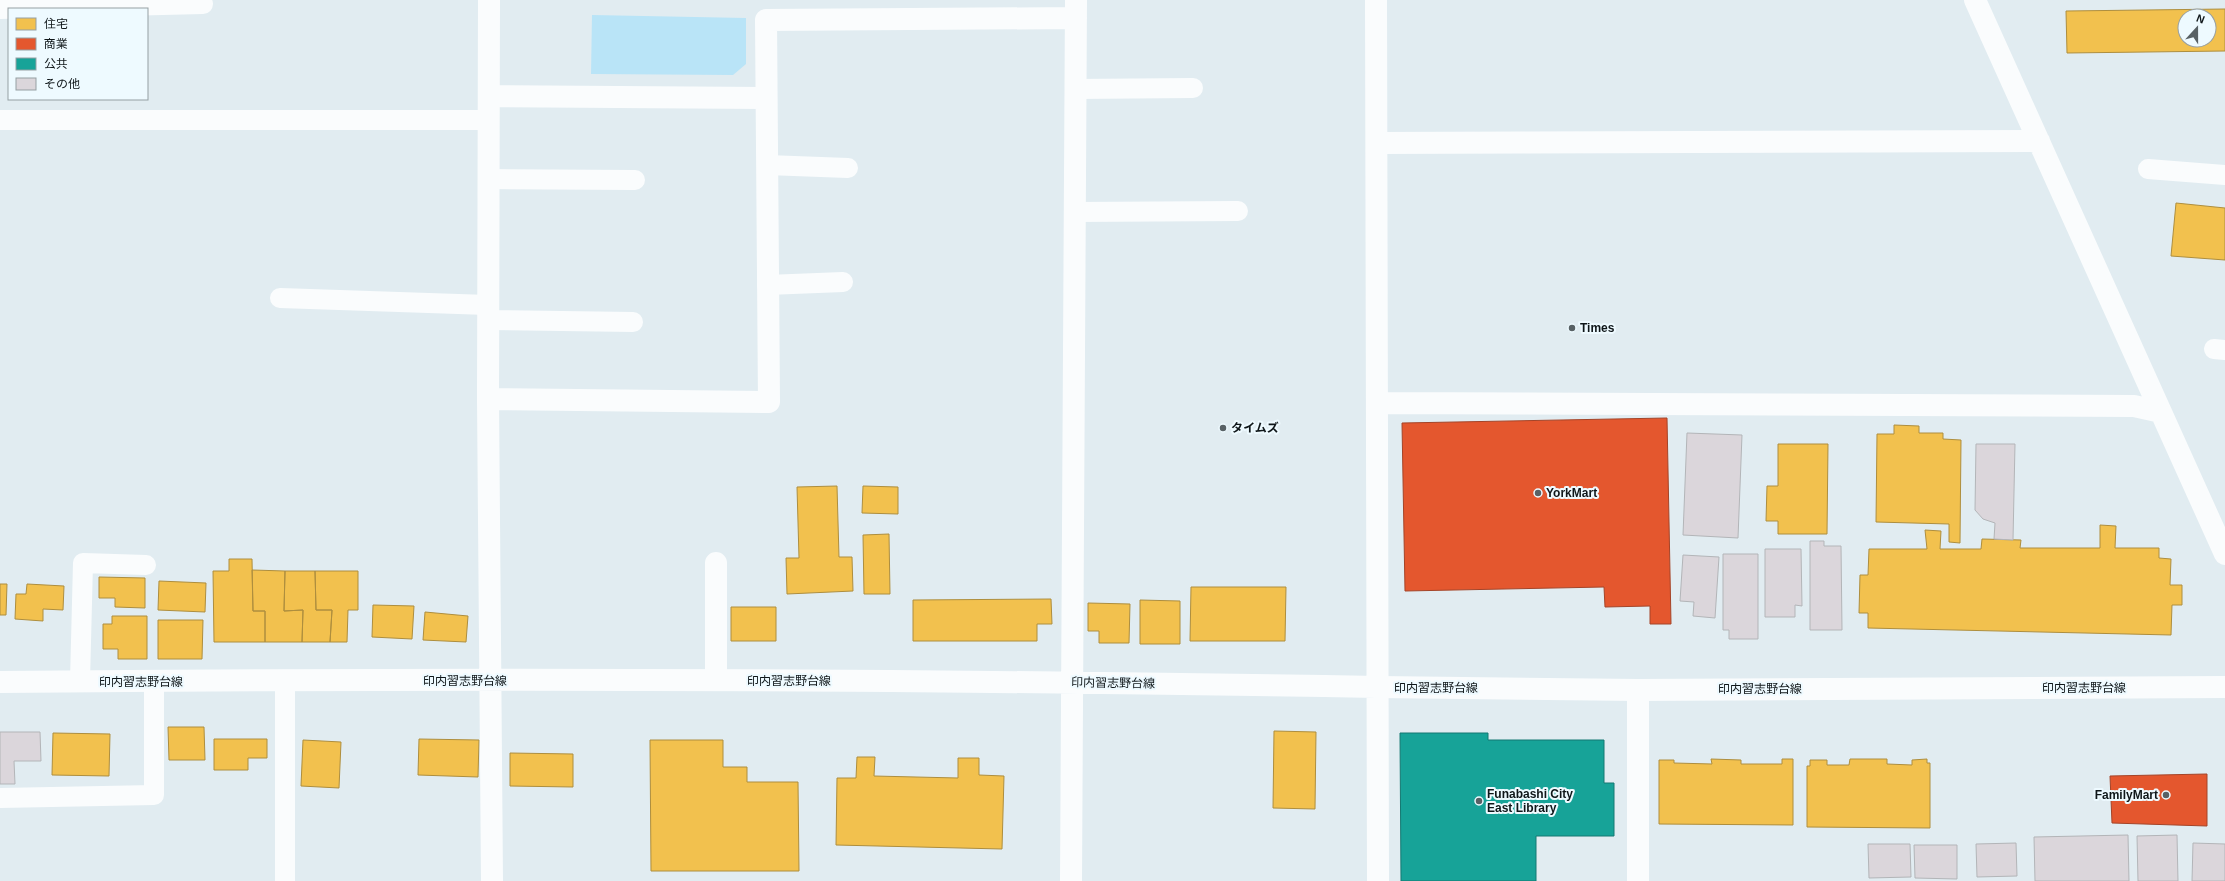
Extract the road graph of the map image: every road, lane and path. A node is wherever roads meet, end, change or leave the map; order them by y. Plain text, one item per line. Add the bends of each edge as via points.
1 (488, 0) edge
2 (1376, 0) edge
3 (1975, 0) edge
4 (202, 4) dead end
5 (40, 8) edge
6 (1076, 9) edge
7 (1193, 88) dead end
8 (1076, 89) junction
9 (489, 96) junction
10 (766, 98) junction
11 (0, 120) edge
12 (489, 120) junction
13 (2038, 141) junction
14 (1377, 143) junction
15 (767, 165) junction
16 (848, 168) dead end
17 (2148, 169) dead end
18 (2225, 175) edge
19 (489, 179) junction
20 (636, 180) dead end
21 (1238, 211) dead end
22 (1076, 212) junction
23 (843, 282) dead end
24 (767, 284) junction
25 (280, 298) dead end
26 (488, 312) junction
27 (634, 322) dead end
28 (488, 399) junction
29 (1377, 403) junction
30 (2161, 412) junction
31 (2225, 554) edge
32 (716, 563) dead end
33 (146, 565) dead end
34 (716, 680) junction
35 (80, 681) junction
36 (491, 681) junction
37 (0, 682) edge
38 (154, 682) junction
39 (285, 682) junction
40 (1070, 682) junction
41 (2225, 687) edge
42 (1378, 688) junction
43 (1638, 690) junction
44 (0, 798) edge
45 (285, 881) edge
46 (492, 881) edge
47 (1070, 881) edge
48 (1378, 881) edge
49 (1638, 881) edge

1 - 9 street
2 - 14 street
3 - 13 street
4 - 5 lane
6 - 8 street
6 - 10 street via 766,20
7 - 8 lane
8 - 22 street
9 - 10 street
9 - 12 street
10 - 15 street
11 - 12 lane
12 - 19 street
13 - 14 street
13 - 30 street
14 - 29 street
15 - 16 lane
15 - 24 street
17 - 18 lane
19 - 20 lane
19 - 26 street
21 - 22 lane
22 - 40 street
23 - 24 lane
24 - 28 street via 769,402
25 - 26 lane
26 - 27 lane
26 - 28 street
28 - 36 street
29 - 30 street via 2134,406
29 - 42 street
30 - 31 street
32 - 34 street
33 - 35 lane via 83,563
34 - 36 street, 印内習志野台線
34 - 40 street, 印内習志野台線
35 - 37 street, 印内習志野台線
35 - 38 street, 印内習志野台線
36 - 39 street, 印内習志野台線
36 - 46 street
38 - 39 street, 印内習志野台線
38 - 44 lane via 154,795
39 - 45 lane
40 - 42 street, 印内習志野台線
40 - 47 street
41 - 43 street, 印内習志野台線
42 - 43 street, 印内習志野台線
42 - 48 street
43 - 49 street

